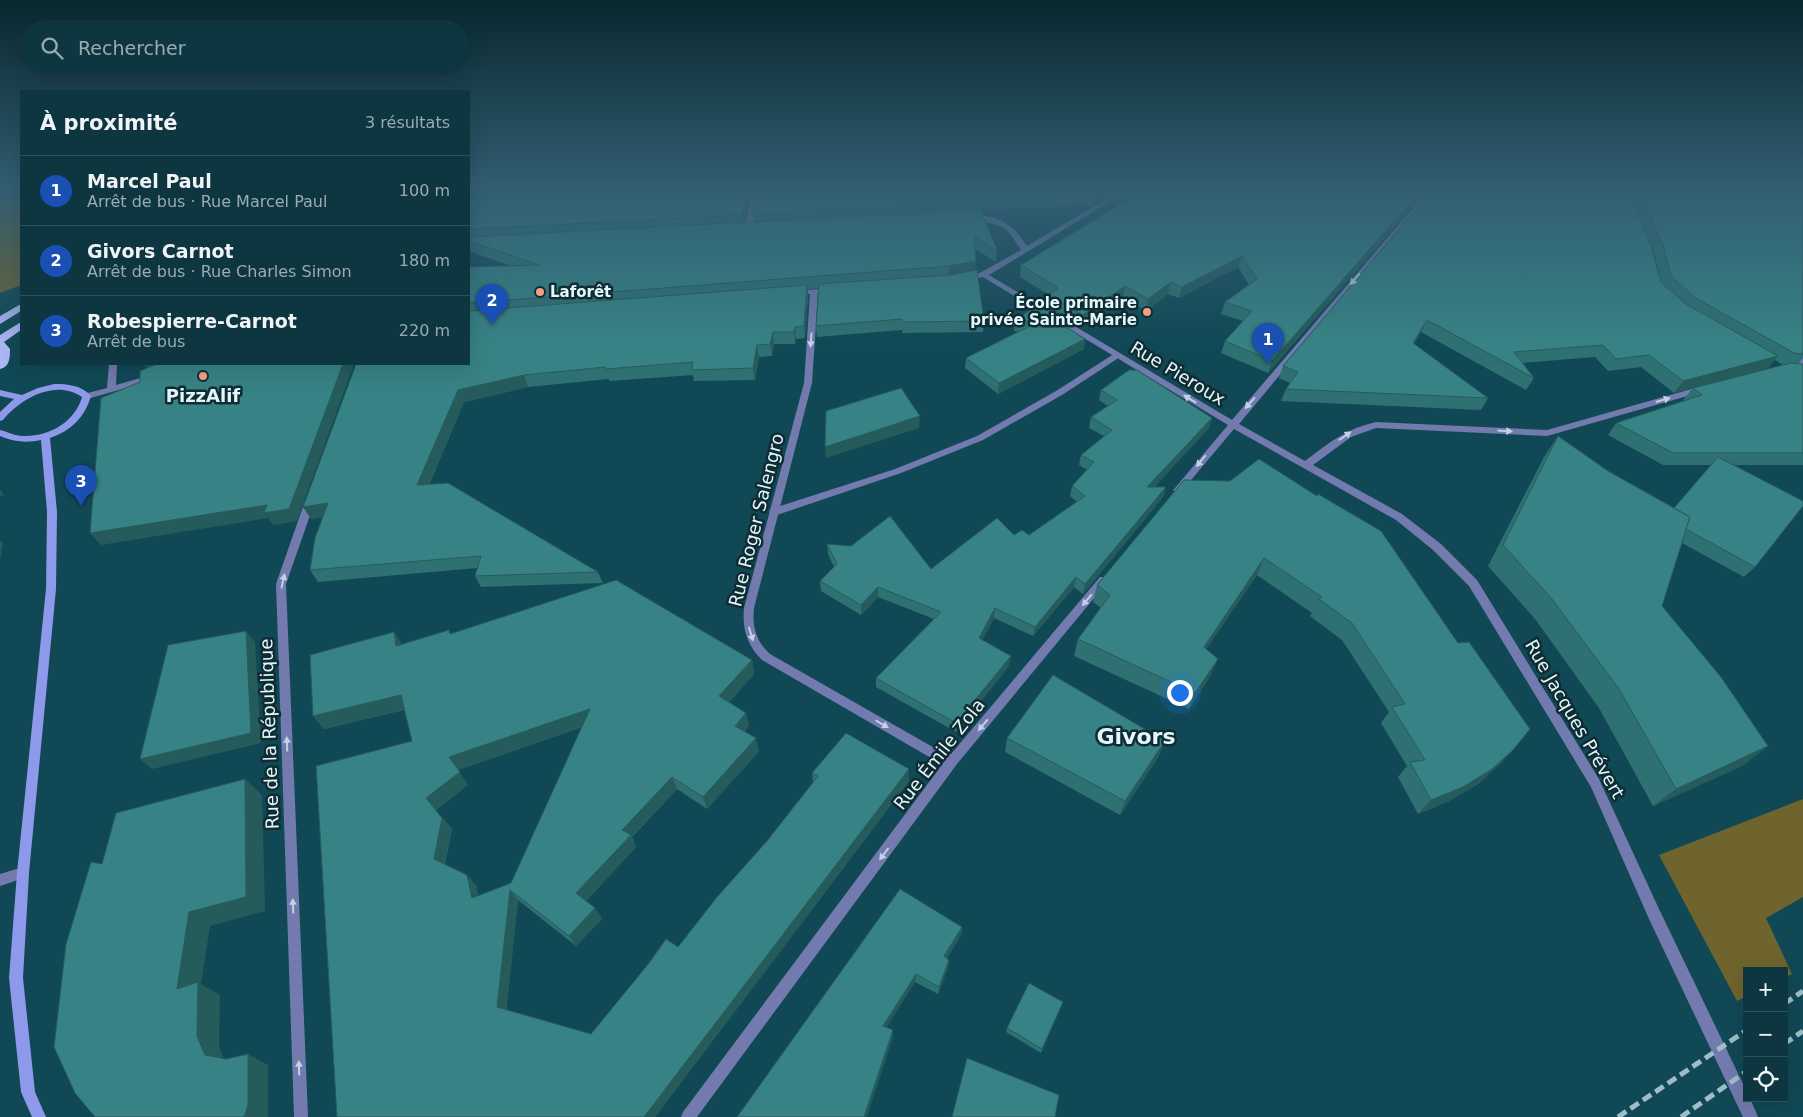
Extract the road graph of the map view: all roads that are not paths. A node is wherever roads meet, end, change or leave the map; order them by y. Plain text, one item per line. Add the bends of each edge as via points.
1 (1020, 241) edge
2 (1040, 241) edge
3 (1388, 241) edge
4 (1025, 250) junction
5 (984, 275) junction
6 (966, 278) edge
7 (843, 290) edge
8 (814, 292) junction
9 (785, 294) edge
10 (20, 308) edge
11 (0, 321) edge
12 (20, 326) edge
13 (0, 342) edge
14 (1803, 352) edge
15 (1118, 356) junction
16 (113, 365) edge
17 (0, 366) edge
18 (1801, 371) edge
19 (159, 375) edge
20 (1714, 386) edge
21 (111, 390) junction
22 (0, 393) edge
23 (87, 396) junction
24 (22, 398) junction
25 (0, 418) edge
26 (1232, 424) junction
27 (0, 433) edge
28 (45, 436) junction
29 (1306, 465) junction
30 (314, 492) edge
31 (1169, 501) edge
32 (774, 512) junction
33 (1114, 568) edge
34 (953, 760) junction
35 (23, 873) junction
36 (0, 880) edge
37 (39, 1117) edge
38 (301, 1117) edge
39 (688, 1117) edge
40 (1751, 1117) edge

1 - 4 street
2 - 4 street
3 -> 26 street
4 - 5 street
5 - 6 street
5 - 15 street, Rue Pieroux
7 - 8 street
8 - 9 street
8 -> 32 street, Rue Roger Salengro via 808,383
10 - 11 main road
12 - 13 main road
13 - 17 main road via 5,350
14 - 18 street via 1798,359
26 -> 15 street, Rue Pieroux
15 - 32 street via 980,438 898,471
16 - 21 street
19 - 21 street
29 -> 20 street via 1351,432 1364,427 1547,433
21 - 23 street
22 - 24 main road
23 - 24 main road via 81,390 55,387
23 - 28 main road via 86,406 78,417 64,428
24 - 25 main road
26 - 29 street, Rue Pieroux
26 -> 31 street
27 - 28 main road via 18,440
28 - 35 main road via 52,512 50,589
29 - 40 street, Rue Jacques Prévert via 1399,517 1437,547 1473,583 1595,783
38 -> 30 street, Rue de la République via 280,584
32 -> 34 street, Rue Roger Salengro via 747,621 755,648 935,754
33 -> 34 street, Rue Émile Zola
34 -> 39 street, Rue Émile Zola
35 - 36 street
35 - 37 main road via 16,978 28,1092

